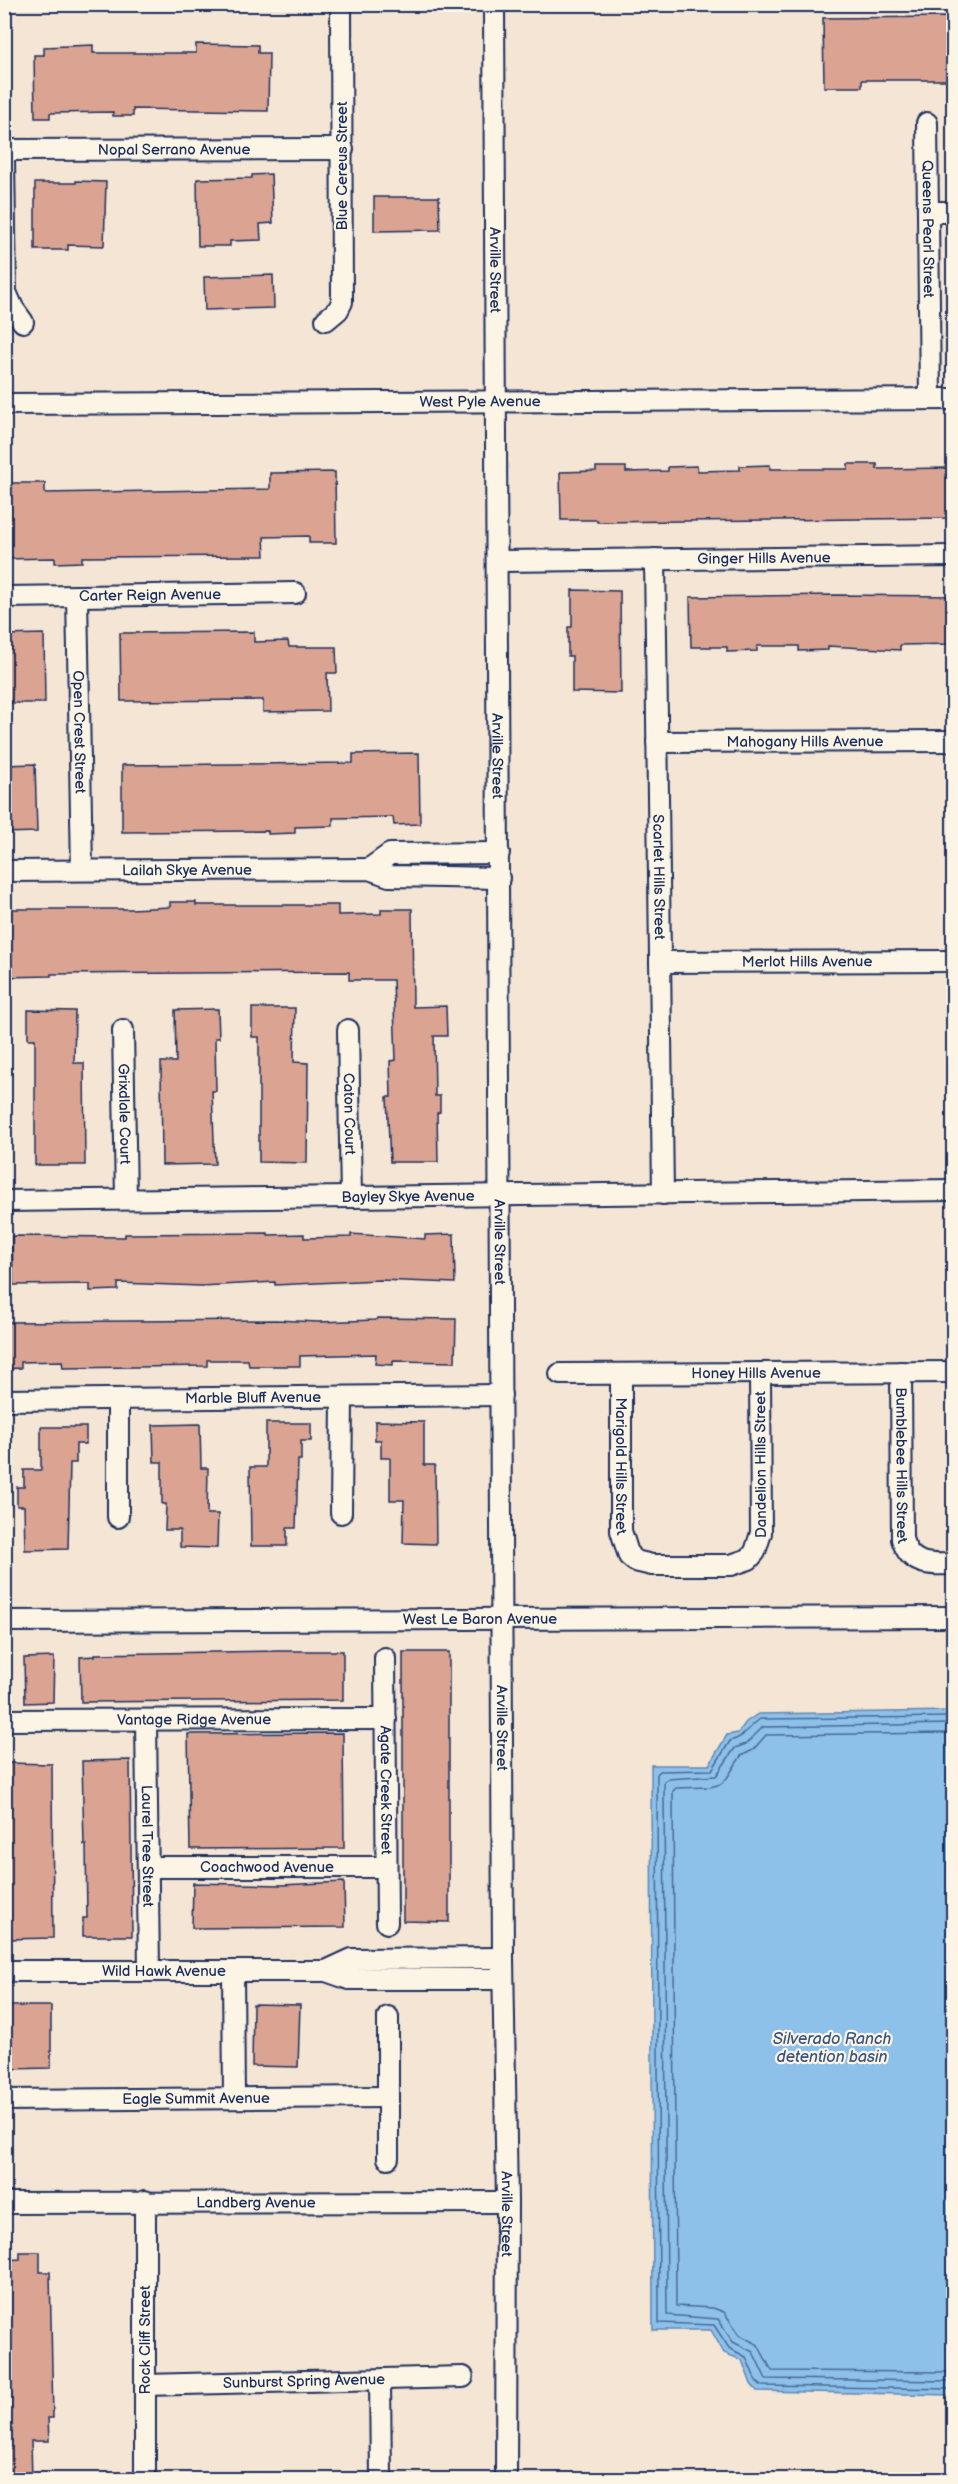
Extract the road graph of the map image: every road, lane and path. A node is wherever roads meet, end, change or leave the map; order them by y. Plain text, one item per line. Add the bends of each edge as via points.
1 (341, 4) edge
2 (494, 4) edge
3 (927, 123) dead end
4 (343, 149) junction
5 (4, 150) edge
6 (4, 160) edge
7 (954, 212) edge
8 (928, 213) junction
9 (326, 320) dead end
10 (23, 322) dead end
11 (930, 399) junction
12 (954, 399) edge
13 (497, 402) junction
14 (4, 404) edge
15 (954, 556) edge
16 (655, 559) junction
17 (498, 561) junction
18 (295, 593) dead end
19 (77, 596) junction
20 (4, 597) edge
21 (954, 741) edge
22 (657, 742) junction
23 (499, 853) junction
24 (420, 854) junction
25 (369, 869) junction
26 (81, 870) junction
27 (4, 871) edge
28 (420, 877) junction
29 (500, 878) junction
30 (954, 961) edge
31 (660, 962) junction
32 (123, 1029) dead end
33 (348, 1030) dead end
34 (954, 1190) edge
35 (663, 1194) junction
36 (500, 1196) junction
37 (351, 1197) junction
38 (126, 1199) junction
39 (4, 1201) edge
40 (901, 1372) junction
41 (954, 1372) edge
42 (760, 1373) junction
43 (560, 1374) dead end
44 (621, 1374) junction
45 (501, 1395) junction
46 (342, 1397) junction
47 (118, 1399) junction
48 (4, 1400) edge
49 (341, 1514) dead end
50 (118, 1517) dead end
51 (629, 1556) joint
52 (954, 1564) edge
53 (954, 1617) edge
54 (502, 1620) junction
55 (4, 1621) edge
56 (385, 1658) dead end
57 (386, 1719) junction
58 (4, 1720) edge
59 (146, 1720) junction
60 (386, 1867) junction
61 (148, 1868) junction
62 (387, 1923) dead end
63 (503, 1958) junction
64 (4, 1971) edge
65 (149, 1971) junction
66 (233, 1971) junction
67 (326, 1971) junction
68 (503, 1979) junction
69 (388, 2017) dead end
70 (388, 2097) junction
71 (234, 2098) junction
72 (4, 2100) edge
73 (388, 2158) dead end
74 (145, 2201) junction
75 (507, 2202) junction
76 (4, 2203) edge
77 (463, 2377) dead end
78 (380, 2380) junction
79 (145, 2385) junction
80 (145, 2480) edge
81 (381, 2480) edge
82 (506, 2480) edge

1 - 4 street, Blue Cereus Street
2 - 13 street, Arville Street
3 - 8 street, Queens Pearl Street
4 - 5 street, Nopal Serrano Avenue
4 - 9 street, Blue Cereus Street via 342,302
6 - 10 street via 6,292
7 - 8 street
8 - 11 street, Queens Pearl Street
11 - 12 street, West Pyle Avenue
11 - 13 street, West Pyle Avenue
13 - 14 street, West Pyle Avenue
13 - 17 street, Arville Street
15 - 16 street, Ginger Hills Avenue
16 - 17 street, Ginger Hills Avenue
16 - 22 street, Scarlet Hills Street
17 - 23 street, Arville Street
18 - 19 street, Carter Reign Avenue
19 - 20 street, Carter Reign Avenue
19 - 26 street, Open Crest Street
21 - 22 street, Mahogany Hills Avenue
22 - 31 street, Scarlet Hills Street
23 - 24 street
23 - 29 street, Arville Street
24 - 25 street via 390,854
24 - 28 street
25 - 26 street, Lailah Skye Avenue
25 - 28 street, Lailah Skye Avenue via 389,876
26 - 27 street, Lailah Skye Avenue
28 - 29 street, Lailah Skye Avenue
29 - 36 street, Arville Street
30 - 31 street, Merlot Hills Avenue
31 - 35 street, Scarlet Hills Street
32 - 38 street, Grixdlale Court
33 - 37 street, Caton Court
34 - 35 street, Bayley Skye Avenue
35 - 36 street, Bayley Skye Avenue
36 - 37 street, Bayley Skye Avenue
36 - 45 street, Arville Street
37 - 38 street, Bayley Skye Avenue
38 - 39 street, Bayley Skye Avenue
40 - 41 street, Honey Hills Avenue
40 - 42 street, Honey Hills Avenue
40 - 52 street, Bumblebee Hills Street via 901,1530 909,1556 923,1563
42 - 44 street, Honey Hills Avenue
42 - 51 street, Dandelion Hills Street via 761,1533 752,1556 731,1565 643,1564
43 - 44 street, Honey Hills Avenue
44 - 51 street, Marigold Hills Street via 621,1530
45 - 46 street, Marble Bluff Avenue
45 - 54 street, Arville Street
46 - 47 street, Marble Bluff Avenue
46 - 49 street
47 - 48 street, Marble Bluff Avenue
47 - 50 street
53 - 54 street, West Le Baron Avenue
54 - 55 street, West Le Baron Avenue
54 - 63 street, Arville Street
56 - 57 street, Agate Creek Street
57 - 59 street, Vantage Ridge Avenue
57 - 60 street, Agate Creek Street
58 - 59 street, Vantage Ridge Avenue
59 - 61 street, Laurel Tree Street
60 - 61 street, Coachwood Avenue
60 - 62 street, Agate Creek Street
61 - 65 street, Laurel Tree Street
63 - 67 street, Wild Hawk Avenue via 352,1959
63 - 68 street, Arville Street
64 - 65 street, Wild Hawk Avenue
65 - 66 street, Wild Hawk Avenue
66 - 67 street, Wild Hawk Avenue
66 - 71 street
67 - 68 street, Wild Hawk Avenue via 350,1979
68 - 75 street, Arville Street
69 - 70 street
70 - 71 street, Eagle Summit Avenue
70 - 73 street
71 - 72 street, Eagle Summit Avenue
74 - 75 street, Landberg Avenue
74 - 76 street, Landberg Avenue
74 - 79 street, Rock Cliff Street
75 - 82 street, Arville Street
77 - 78 street, Sunburst Spring Avenue
78 - 79 street, Sunburst Spring Avenue
78 - 81 street
79 - 80 street, Rock Cliff Street

